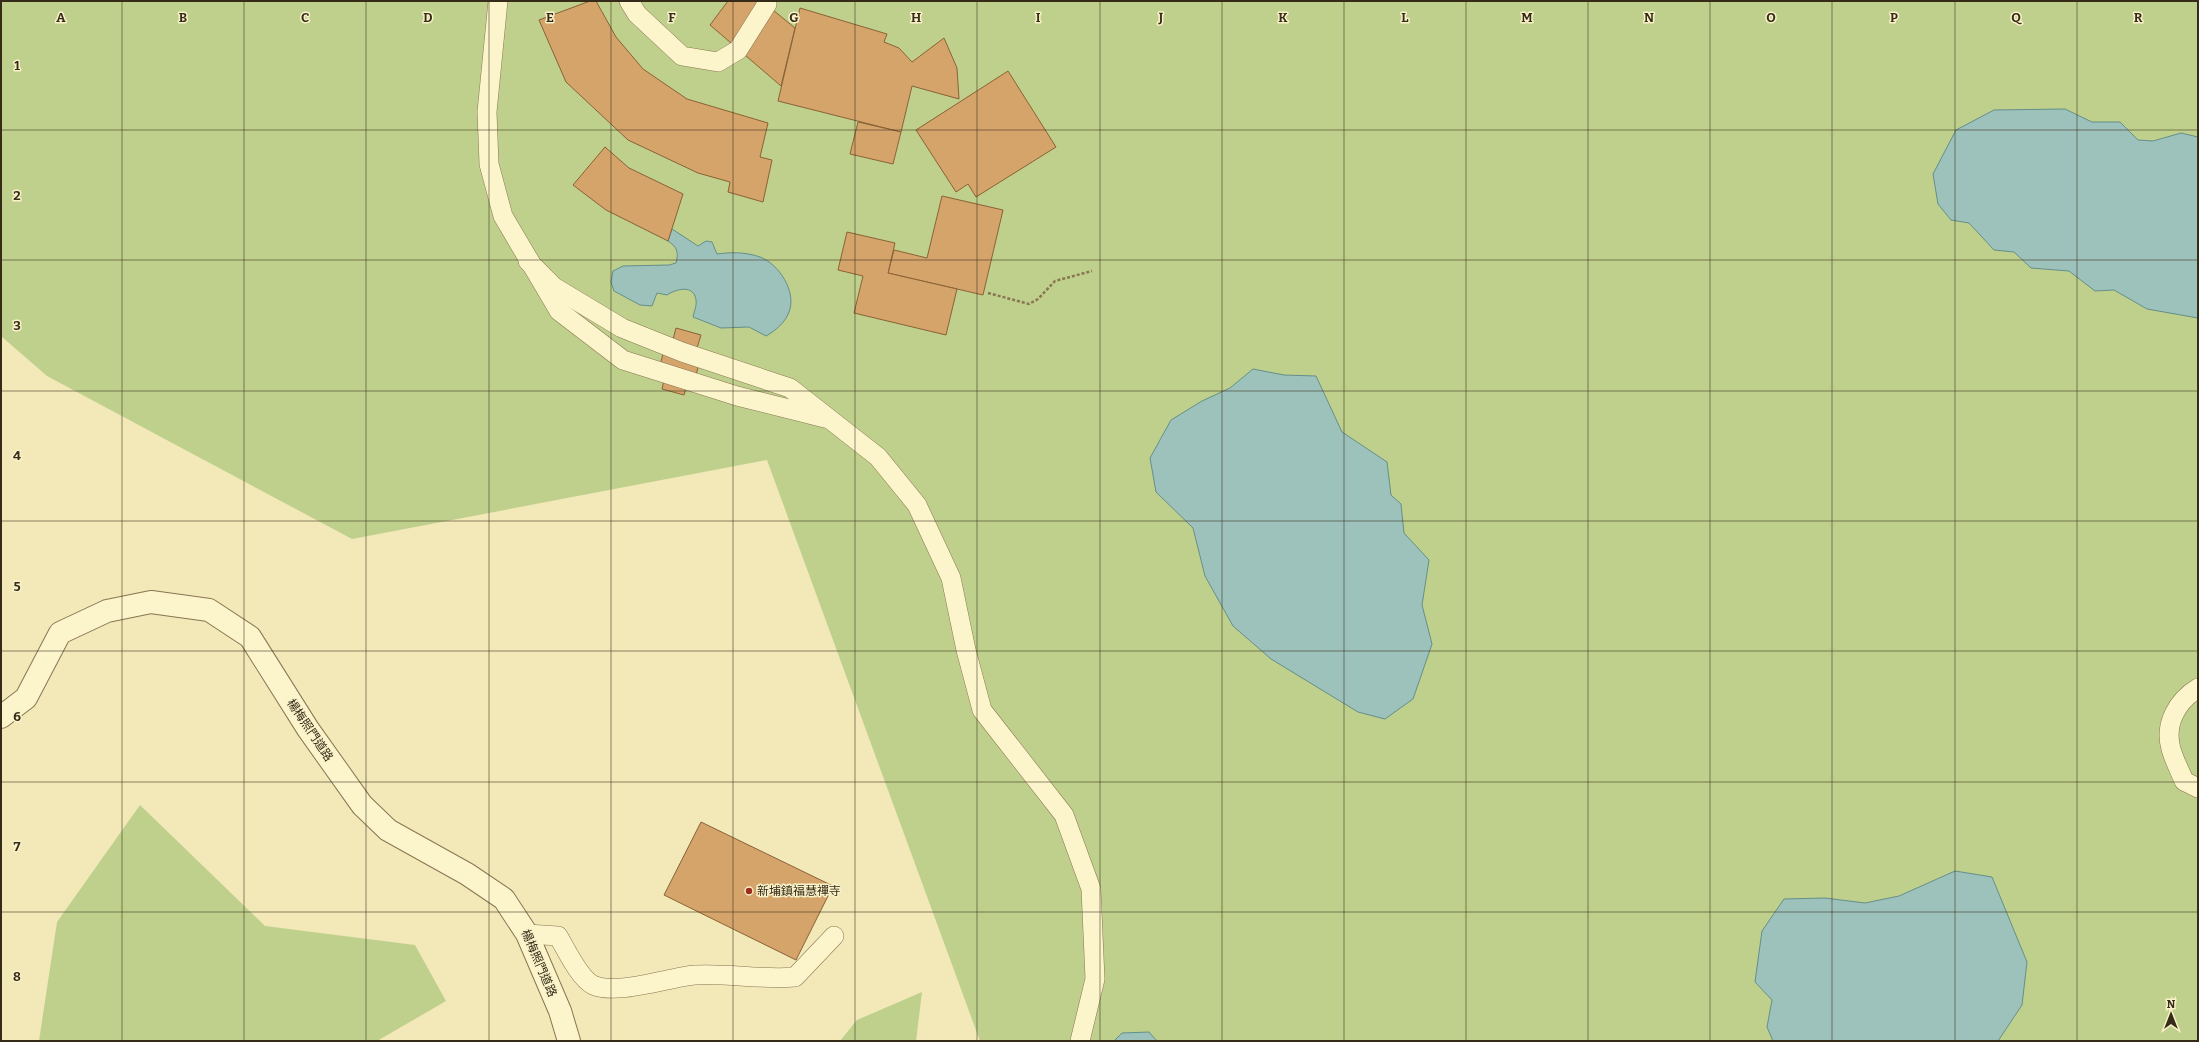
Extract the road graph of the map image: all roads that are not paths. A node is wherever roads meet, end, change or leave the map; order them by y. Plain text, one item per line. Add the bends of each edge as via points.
1 (498, 1) edge
2 (629, 1) edge
3 (766, 1) edge
4 (528, 261) junction
5 (834, 421) junction
6 (2198, 688) edge
7 (1, 716) edge
8 (2198, 788) edge
9 (527, 934) junction
10 (834, 936) dead end
11 (568, 1041) edge
12 (1080, 1041) edge

1 - 4 street via 487,112 489,164 503,216
2 - 3 street via 637,14 682,56 718,62 738,50 767,4
4 - 5 street via 554,288 622,328 682,352 790,388
4 - 5 street via 559,311 623,360 737,396
5 - 12 street via 878,457 917,505 951,578 982,710 1064,815 1091,889 1095,979
6 - 8 street via 2186,696 2170,718 2170,748 2184,781
7 - 9 street, 楊梅照門道路 via 26,698 60,633 107,611 151,602 208,610 250,637 308,729 362,805 388,830 467,874 504,899
9 - 10 street via 558,936 578,970 593,985 616,988 695,975 777,979 795,977
9 - 11 street, 楊梅照門道路 via 560,1011

